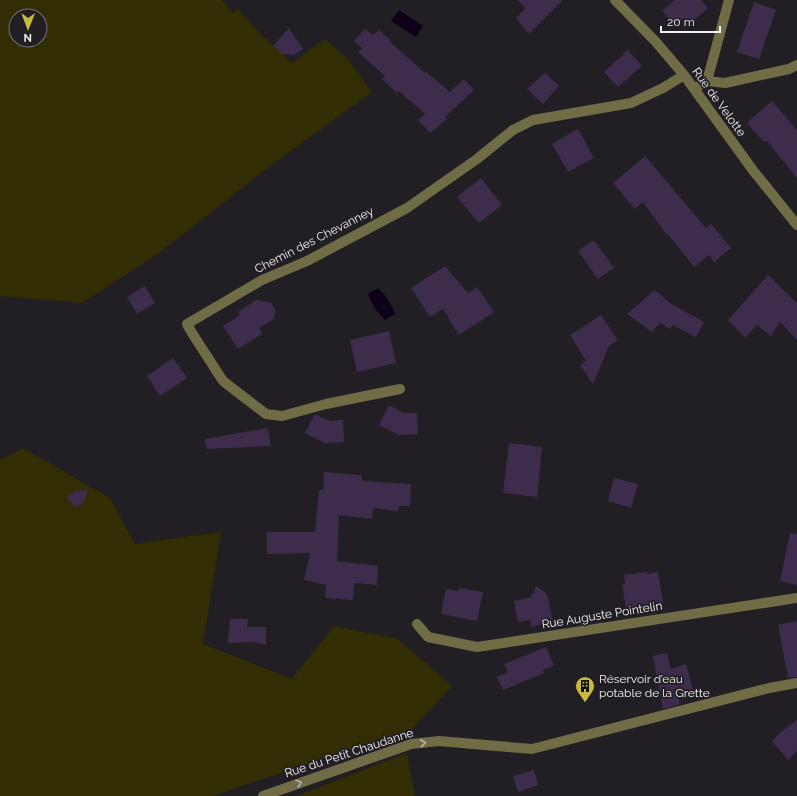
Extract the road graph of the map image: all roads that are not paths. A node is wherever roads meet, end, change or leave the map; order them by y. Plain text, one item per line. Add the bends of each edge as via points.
1 (615, 0) edge
2 (729, 0) edge
3 (797, 65) edge
4 (684, 75) junction
5 (707, 81) junction
6 (694, 89) junction
7 (797, 225) edge
8 (400, 389) dead end
9 (797, 598) edge
10 (417, 624) dead end
11 (797, 683) edge
12 (263, 796) edge

1 - 4 street, Rue de Velotte
2 - 5 street
3 - 5 street via 725,83
4 - 6 street, Rue de Velotte
4 - 8 street, Chemin des Chevanney via 631,103 533,120 513,130 477,159 407,208 307,261 262,280 187,324 223,381 266,414 282,416
5 - 6 street
6 - 7 street, Rue de Velotte via 752,169
9 - 10 street, Rue Auguste Pointelin via 476,647 428,637
12 -> 11 street, Rue du Petit Chaudanne via 411,744 439,741 532,749

